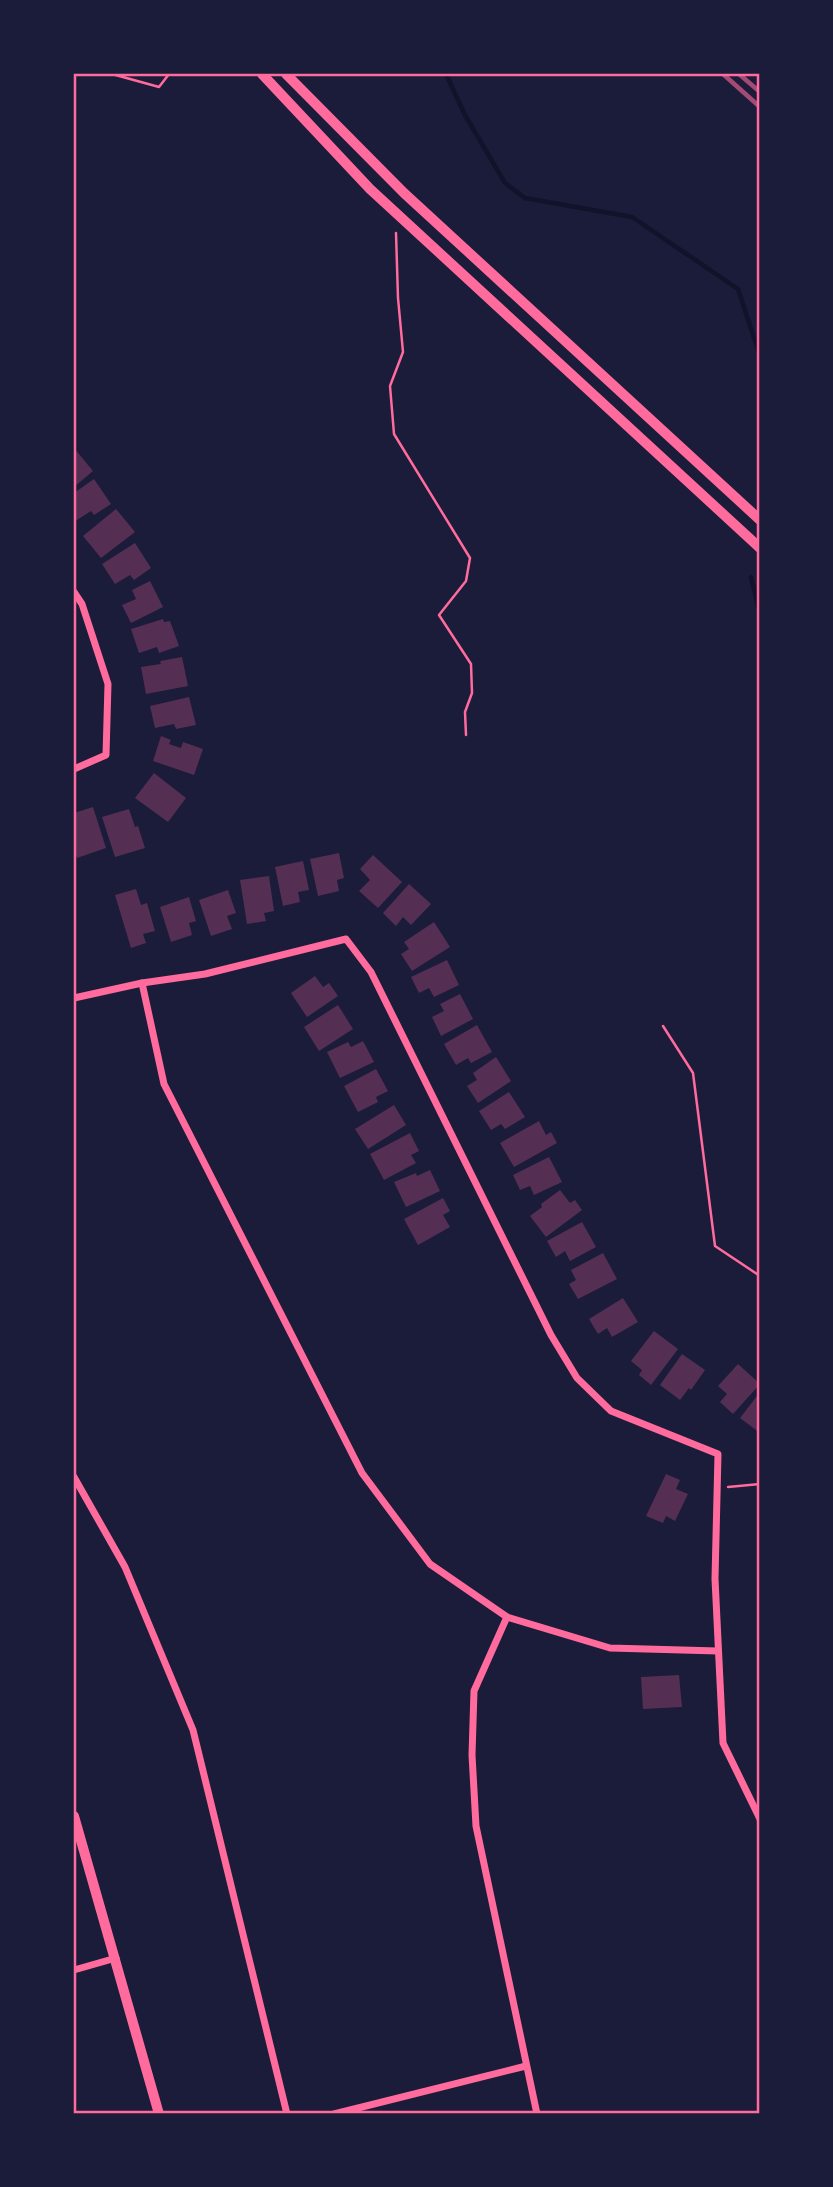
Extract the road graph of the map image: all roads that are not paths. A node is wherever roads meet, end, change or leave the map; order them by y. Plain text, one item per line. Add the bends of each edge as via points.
1 (262, 74) edge
2 (286, 74) edge
3 (760, 520) edge
4 (760, 548) edge
5 (74, 592) edge
6 (74, 769) edge
7 (142, 983) junction
8 (74, 998) edge
9 (74, 1477) edge
10 (507, 1617) junction
11 (718, 1651) junction
12 (74, 1816) edge
13 (760, 1819) edge
14 (116, 1958) junction
15 (74, 1970) edge
16 (526, 2066) junction
17 (159, 2113) edge
18 (288, 2113) edge
19 (334, 2113) edge
20 (537, 2113) edge

1 - 4 street via 370,189
2 - 3 street via 404,193
5 - 6 street via 108,684 106,755
7 - 8 street
7 - 10 street via 164,1084 362,1473 430,1564
7 - 11 street via 205,974 346,939 371,972 551,1335 577,1378 611,1411 718,1454
9 - 18 street via 125,1567 193,1730
10 - 11 street via 610,1648
10 - 16 street via 474,1691 472,1755 476,1826
11 - 13 street via 723,1743
12 - 14 street
14 - 15 street
14 - 17 street
16 - 19 street
16 - 20 street

